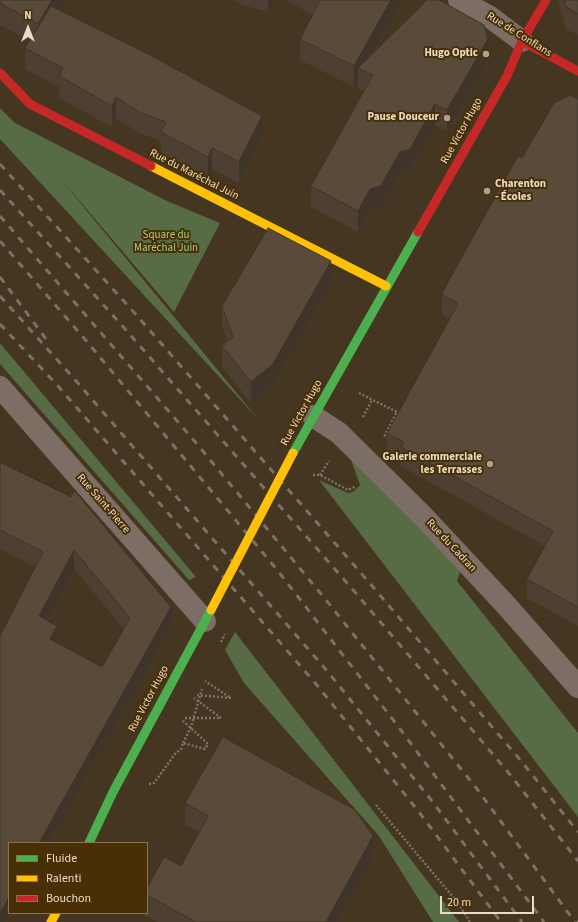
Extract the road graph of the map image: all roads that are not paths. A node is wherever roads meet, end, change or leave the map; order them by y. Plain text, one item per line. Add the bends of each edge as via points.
1 (459, 0) edge
2 (546, 0) edge
3 (522, 41) junction
4 (578, 70) edge
5 (0, 73) edge
6 (386, 286) junction
7 (0, 387) edge
8 (313, 416) junction
9 (208, 615) junction
10 (578, 687) edge
11 (89, 842) edge

1 - 3 street, Rue de Conflans via 490,17
2 - 3 street, Rue Victor Hugo
3 - 4 street, Rue de Conflans
3 - 6 street, Rue Victor Hugo via 507,76
5 - 6 street, Rue du Maréchal Juin via 30,104
6 - 8 street, Rue Victor Hugo
7 - 9 street, Rue Saint-Pierre
8 - 9 street, Rue Victor Hugo, bridge
8 - 10 street, Rue du Cadran via 339,433 417,510
9 - 11 street, Rue Victor Hugo via 113,792

